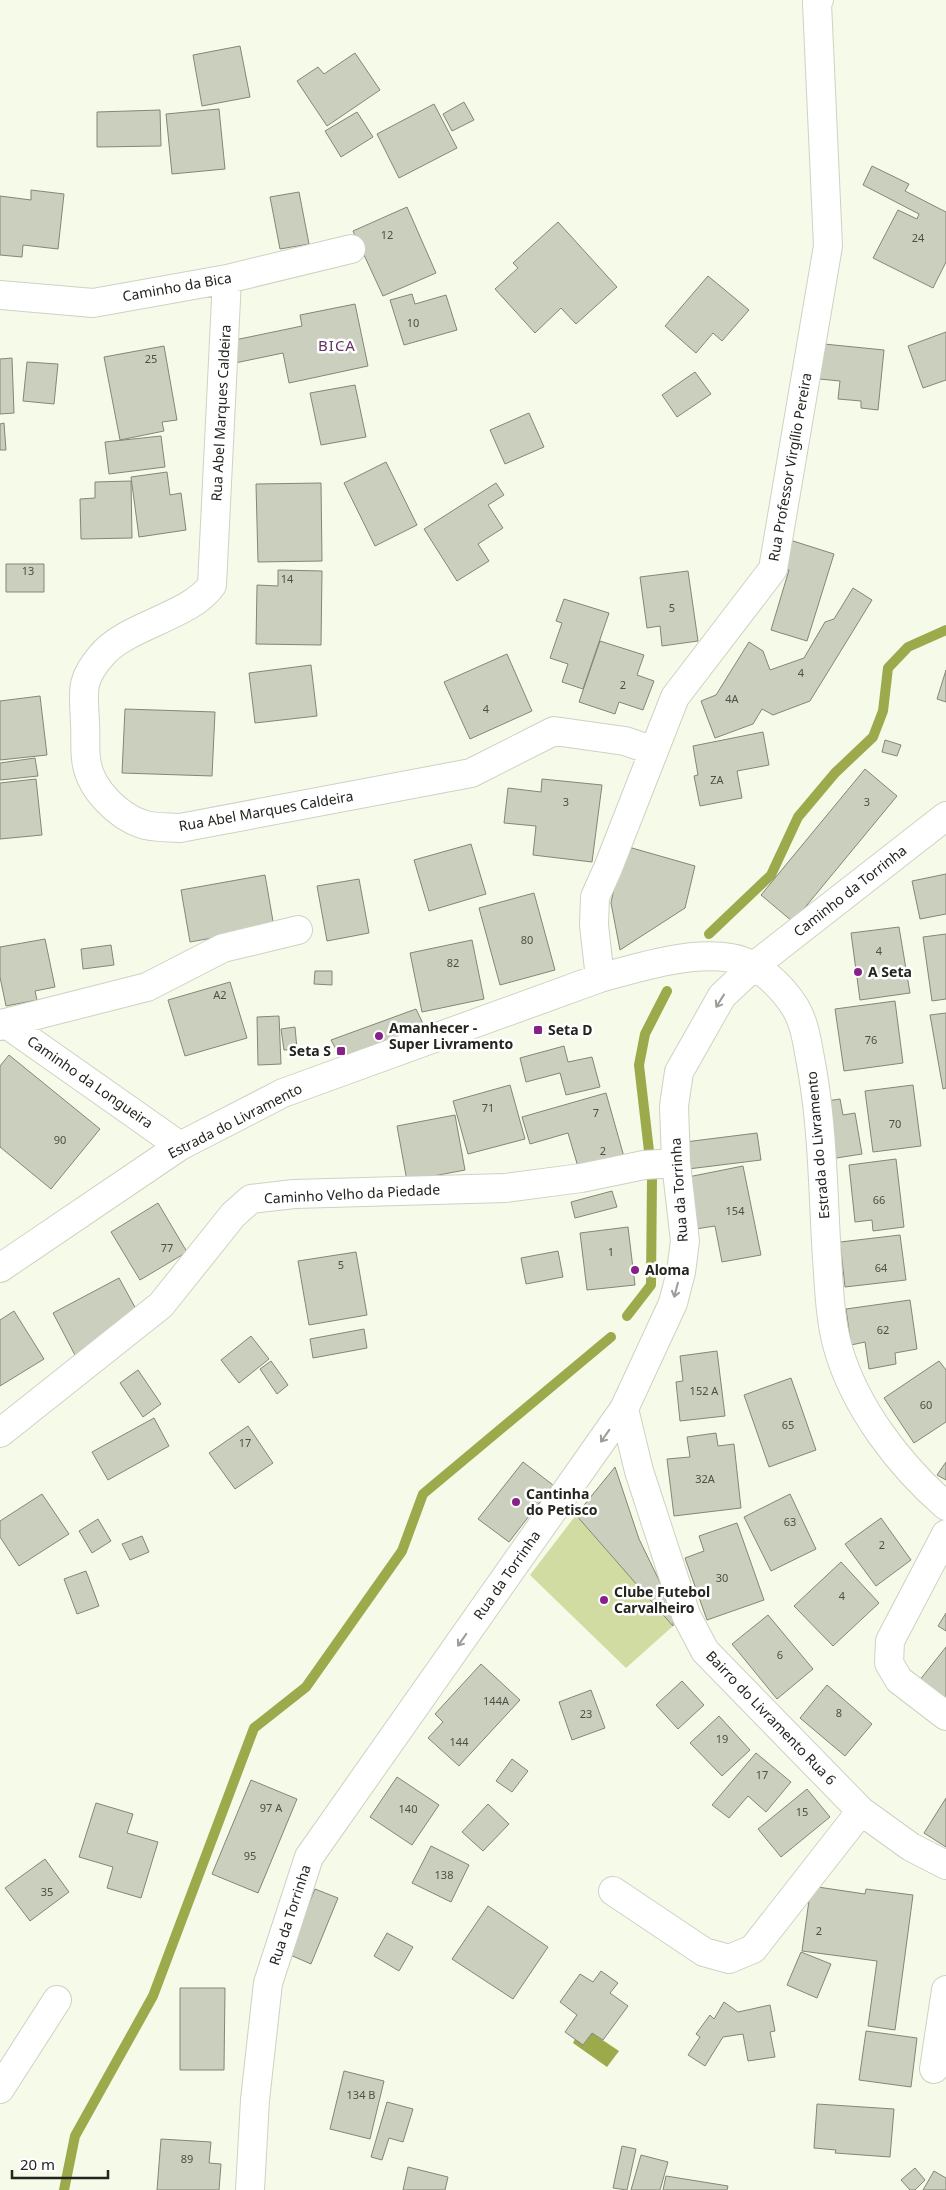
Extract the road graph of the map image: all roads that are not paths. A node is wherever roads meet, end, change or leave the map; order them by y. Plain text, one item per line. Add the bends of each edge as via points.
1 (819, 0) edge
2 (351, 250) dead end
3 (227, 279) junction
4 (0, 296) edge
5 (654, 751) junction
6 (946, 816) edge
7 (298, 930) dead end
8 (754, 966) junction
9 (600, 978) junction
10 (2, 1024) edge
11 (180, 1146) junction
12 (676, 1163) junction
13 (0, 1268) edge
14 (624, 1409) junction
15 (0, 1432) edge
16 (946, 1506) edge
17 (946, 1534) edge
18 (946, 1716) edge
19 (861, 1811) junction
20 (946, 1865) edge
21 (613, 1891) dead end
22 (946, 1990) edge
23 (56, 2000) dead end
24 (934, 2068) dead end
25 (0, 2089) edge
26 (250, 2190) edge

1 - 5 street, Rua Professor Virgílio Pereira via 828,246 773,569 675,697
2 - 3 street, Caminho da Bica
3 - 4 street, Caminho da Bica via 93,303
3 - 5 street, Rua Abel Marques Caldeira via 212,585 195,601 130,635 102,654 84,680 87,766 98,793 142,824 180,828 471,773 554,731 625,741
5 - 9 street, Rua Professor Virgílio Pereira via 595,897 594,925
6 - 8 street, Caminho da Torrinha
7 - 10 street via 223,948 147,987
8 - 9 street, Estrada do Livramento via 731,958 705,956 646,965
8 -> 12 street, Rua da Torrinha via 722,996 679,1072 674,1106
8 - 16 street, Estrada do Livramento via 775,982 795,1008 805,1032 816,1093 829,1286 838,1348 864,1411 906,1467
9 - 11 street, Estrada do Livramento via 283,1093
10 - 11 street, Caminho da Longueira
11 - 13 street, Estrada do Livramento
12 -> 14 street, Rua da Torrinha via 685,1241 681,1272 673,1303
12 - 15 street, Caminho Velho da Piedade via 644,1165 581,1178 505,1188 294,1194 251,1199 233,1215 161,1305
14 - 19 street, Bairro do Livramento Rua 6 via 640,1471 686,1615 705,1651
14 -> 26 street, Rua da Torrinha via 310,1857 268,1983 255,2100
17 - 18 street via 890,1641 889,1663 899,1680
19 - 20 street, Bairro do Livramento Rua 6 via 911,1847
19 - 21 street via 753,1949 729,1959 704,1952
22 - 24 street
23 - 25 street

